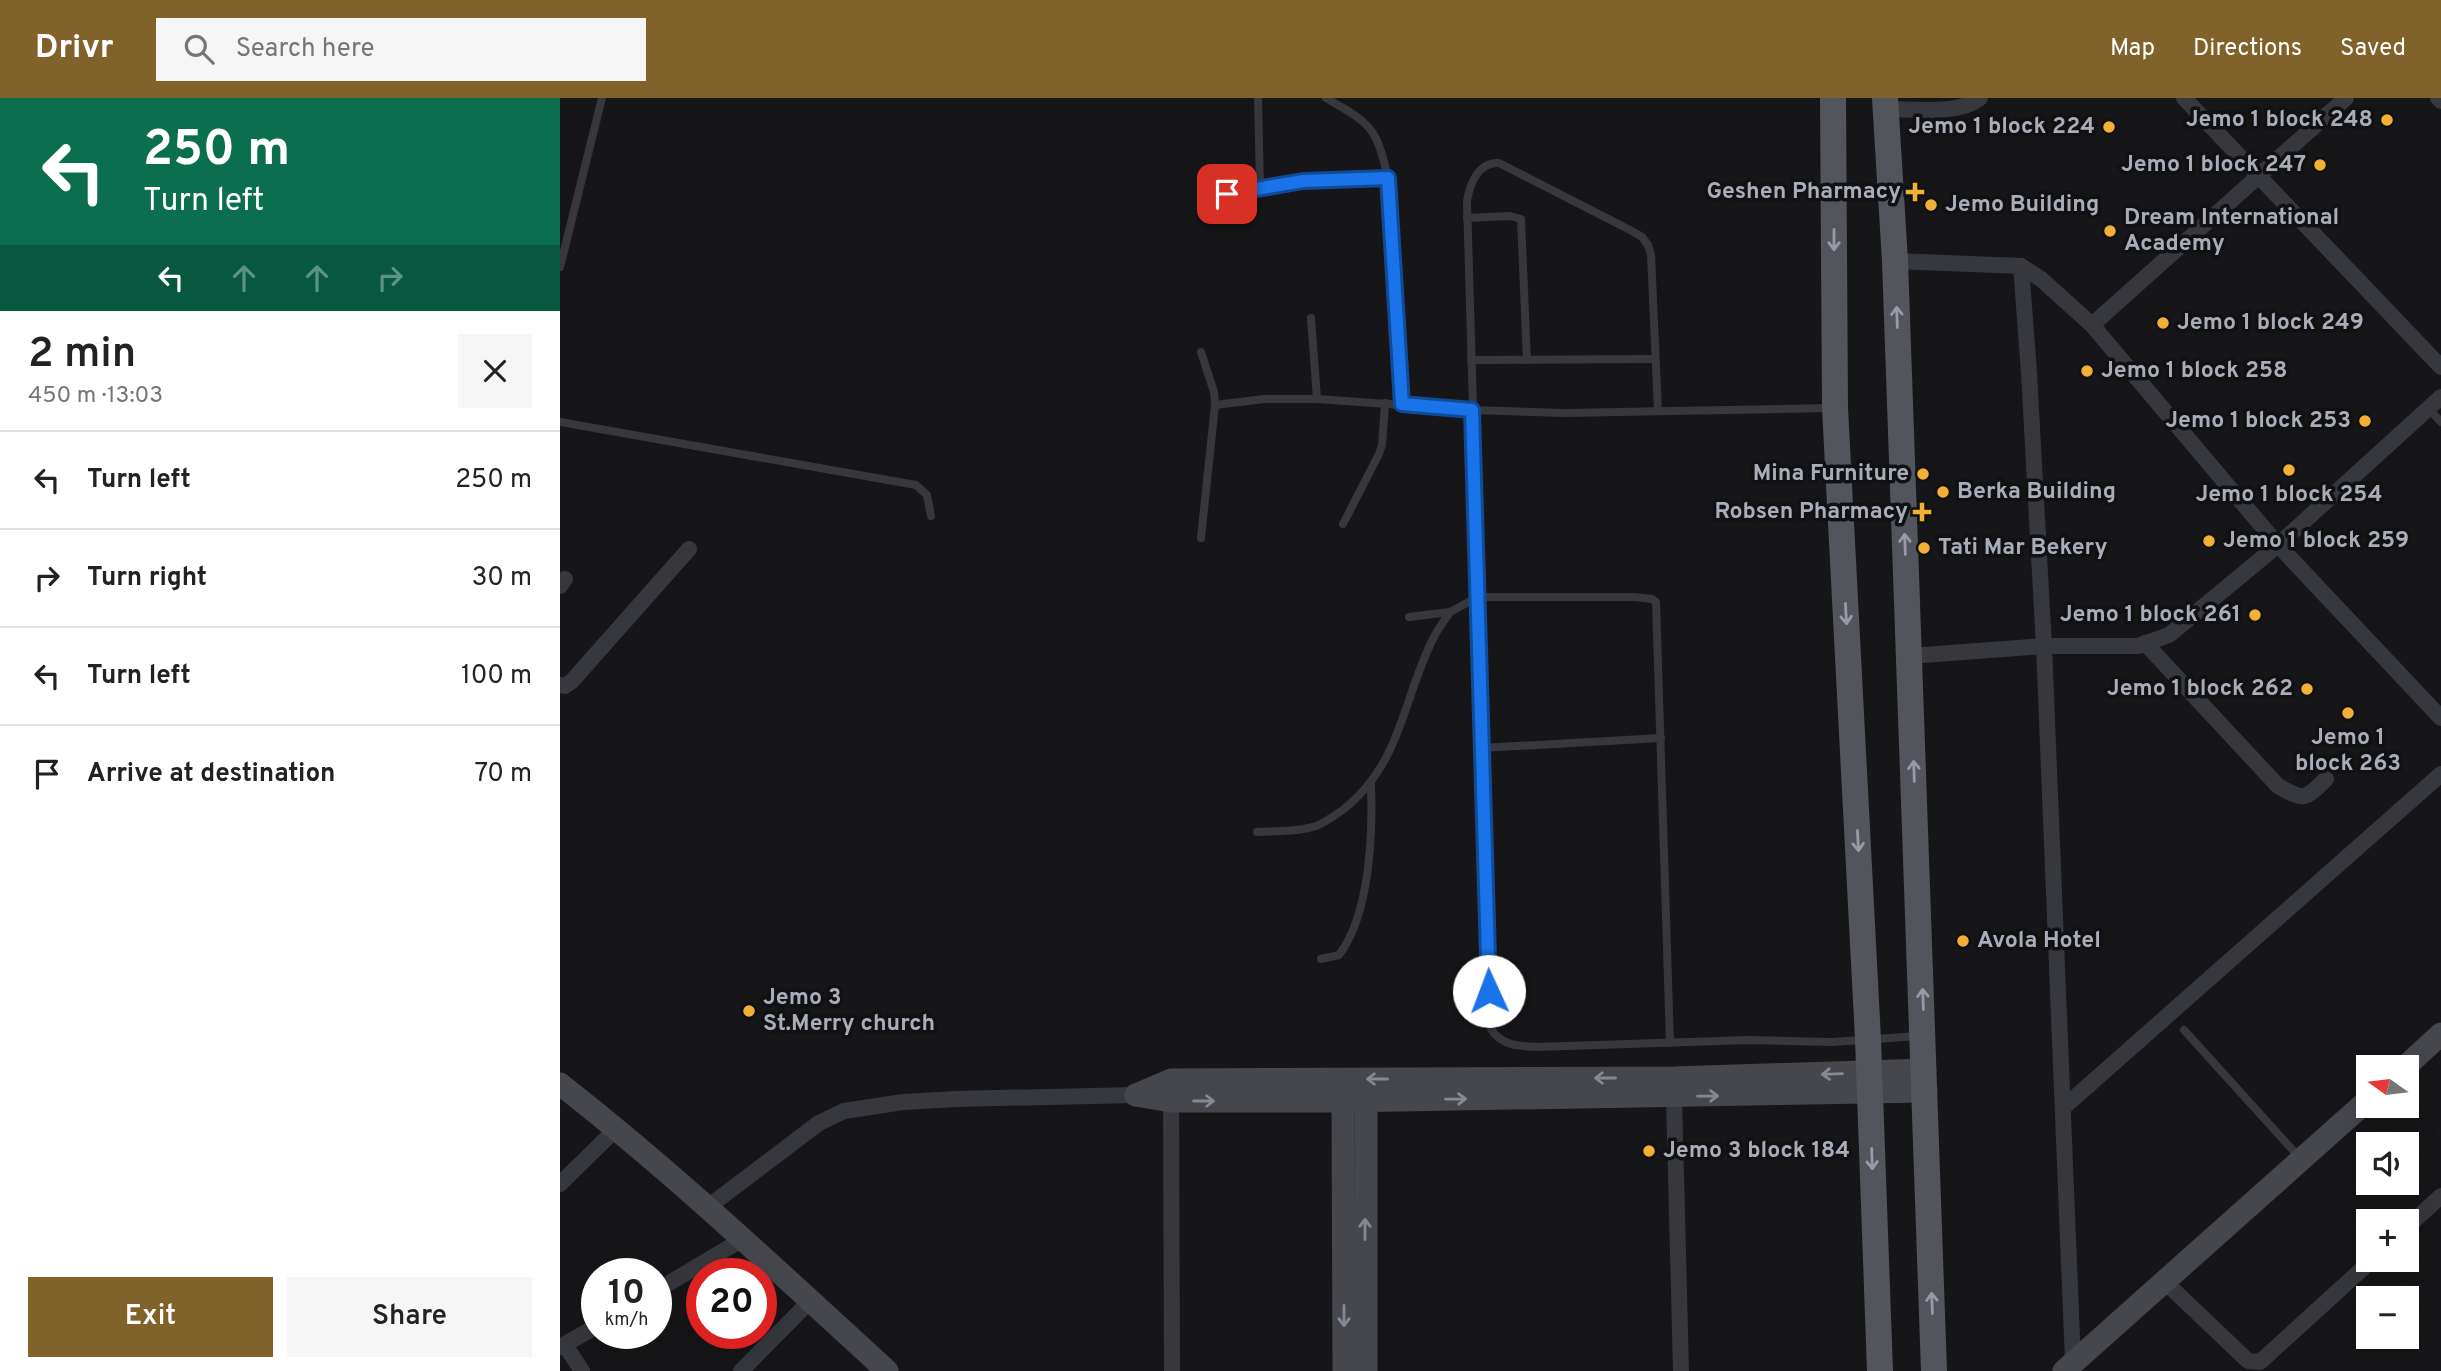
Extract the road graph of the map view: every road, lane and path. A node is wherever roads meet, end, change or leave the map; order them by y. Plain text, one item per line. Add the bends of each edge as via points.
1 (602, 98) edge
2 (1258, 98) edge
3 (1326, 98) edge
4 (1980, 98) edge
5 (2184, 98) edge
6 (2346, 98) edge
7 (1830, 100) edge
8 (1885, 104) edge
9 (2258, 177) junction
10 (1388, 178) junction
11 (1260, 187) junction
12 (1227, 194) dead end
13 (1467, 218) junction
14 (1895, 261) junction
15 (2021, 266) junction
16 (560, 267) edge
17 (1311, 318) dead end
18 (2092, 325) junction
19 (1201, 352) dead end
20 (1655, 359) junction
21 (1471, 360) junction
22 (1527, 360) junction
23 (2441, 367) edge
24 (2441, 397) edge
25 (1317, 399) junction
26 (1385, 403) junction
27 (1402, 404) junction
28 (1215, 405) junction
29 (1835, 408) junction
30 (2428, 408) junction
31 (1472, 410) junction
32 (1658, 411) junction
33 (560, 422) edge
34 (2441, 422) edge
35 (931, 516) dead end
36 (1343, 524) dead end
37 (1201, 538) dead end
38 (2278, 545) junction
39 (689, 549) dead end
40 (1478, 597) junction
41 (1450, 612) junction
42 (1409, 617) dead end
43 (2145, 643) junction
44 (2044, 646) junction
45 (1910, 656) junction
46 (560, 685) edge
47 (2441, 718) edge
48 (1661, 738) junction
49 (1482, 748) junction
50 (2441, 774) edge
51 (2326, 779) dead end
52 (1371, 783) junction
53 (1257, 831) dead end
54 (1321, 959) dead end
55 (2184, 1030) dead end
56 (2441, 1034) edge
57 (1924, 1035) junction
58 (1868, 1039) junction
59 (1670, 1043) junction
60 (2418, 1055) edge
61 (1926, 1081) junction
62 (1869, 1083) junction
63 (560, 1084) edge
64 (1171, 1091) junction
65 (1136, 1095) joint
66 (1674, 1097) junction
67 (1355, 1100) junction
68 (2064, 1107) junction
69 (2356, 1111) edge
70 (617, 1128) junction
71 (2301, 1159) junction
72 (560, 1184) edge
73 (2441, 1196) edge
74 (708, 1207) junction
75 (2419, 1216) edge
76 (743, 1239) junction
77 (2359, 1272) edge
78 (672, 1281) edge
79 (2164, 1281) junction
80 (1354, 1282) junction
81 (810, 1301) junction
82 (581, 1335) edge
83 (562, 1346) edge
84 (2068, 1367) edge
85 (582, 1371) edge
86 (741, 1371) edge
87 (887, 1371) edge
88 (1172, 1371) edge
89 (1344, 1371) edge
90 (1366, 1371) edge
91 (1681, 1371) edge
92 (1880, 1371) edge
93 (1934, 1371) edge

1 - 16 lane
2 - 11 lane
3 - 10 lane via 1363,120 1375,135
4 - 8 street via 1954,108
5 - 9 street
6 - 9 street
7 -> 29 main road
8 - 14 main road
9 - 18 street
9 - 23 street
10 - 11 lane
10 - 27 lane
11 - 12 lane
13 - 20 lane via 1475,176 1499,163 1642,237 1651,255
13 - 21 lane
13 - 22 lane via 1521,219
14 - 15 street
45 -> 14 main road
15 - 18 street
15 - 44 street
17 - 25 lane
18 - 38 street
19 - 28 lane
20 - 22 lane
20 - 32 lane
21 - 22 lane
21 - 31 lane
24 - 30 street
25 - 26 lane
25 - 28 lane
26 - 27 lane
26 - 36 lane via 1379,454
27 - 31 lane
28 - 37 lane
29 - 32 lane
29 -> 58 main road
30 - 34 lane
30 - 38 street
31 - 32 lane
31 - 40 lane
33 - 35 lane via 905,482 928,495
38 - 43 street via 2169,635
38 - 47 street
39 - 46 street via 572,681
40 - 41 lane
40 - 48 lane via 1656,602
40 - 49 lane
41 - 42 lane
41 - 52 lane via 1435,635 1395,739
43 - 44 street via 2106,648
43 - 51 street via 2278,786 2302,798
44 - 45 street
44 - 68 street
57 -> 45 main road
48 - 49 lane
48 - 59 lane
49 - 59 lane via 1490,1018 1495,1035 1513,1046
50 - 68 street
52 - 53 lane via 1317,826
52 - 54 lane via 1372,817 1358,922 1339,955
55 - 71 lane
56 - 60 street
57 - 58 lane
57 - 61 main road
58 - 59 lane
58 - 62 main road
61 - 62 street
93 -> 61 main road
62 -> 64 street via 1674,1078
66 -> 62 street
62 -> 92 main road
63 - 70 street
64 - 65 street
64 -> 67 street
64 - 88 street
65 - 74 street via 903,1102 844,1111 819,1123
67 -> 66 street
66 - 91 street
67 - 80 street
68 - 84 street
69 - 71 street
70 - 72 street
70 - 74 street
71 - 79 street
73 - 75 street
74 - 76 street
76 - 78 street
76 - 81 street
77 - 79 street via 2260,1362 2248,1361
79 - 84 street
80 -> 89 street
80 - 90 street
81 - 86 street
81 - 87 street
82 - 83 street
83 - 85 street

